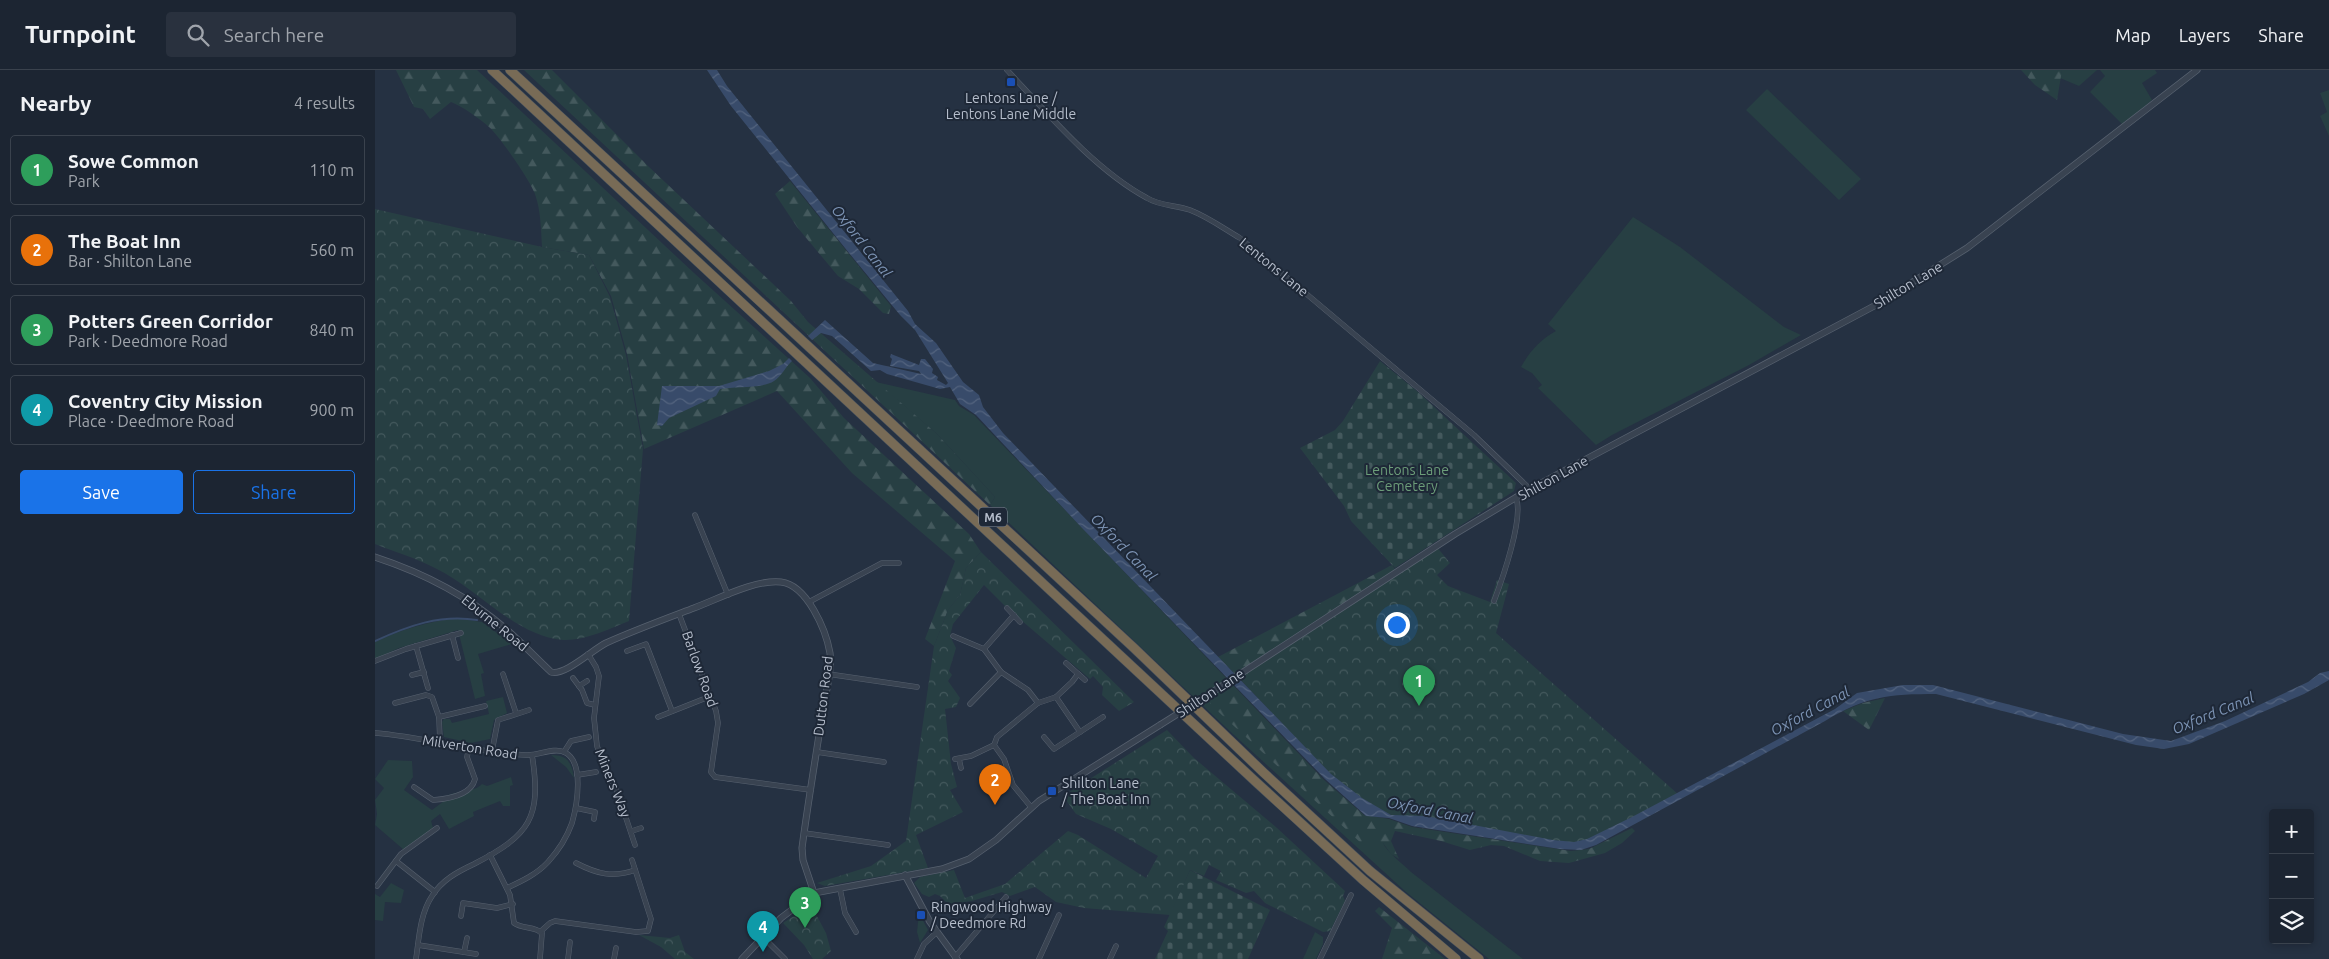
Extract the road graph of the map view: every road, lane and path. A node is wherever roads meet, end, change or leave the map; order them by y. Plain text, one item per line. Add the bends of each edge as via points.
1 (493, 70) edge
2 (510, 70) edge
3 (1007, 70) edge
4 (2197, 70) edge
5 (1530, 489) junction
6 (1516, 498) junction
7 (695, 515) dead end
8 (375, 556) edge
9 (899, 563) dead end
10 (728, 595) junction
11 (1493, 601) dead end
12 (809, 602) junction
13 (1007, 608) dead end
14 (679, 614) junction
15 (1014, 615) junction
16 (1020, 622) dead end
17 (461, 634) dead end
18 (452, 635) junction
19 (953, 636) dead end
20 (416, 646) junction
21 (984, 649) junction
22 (627, 651) dead end
23 (588, 654) junction
24 (458, 658) dead end
25 (375, 661) edge
26 (1066, 663) dead end
27 (424, 672) junction
28 (1001, 672) junction
29 (503, 674) dead end
30 (556, 674) joint
31 (828, 674) junction
32 (1078, 674) junction
33 (412, 675) dead end
34 (573, 678) dead end
35 (1085, 680) dead end
36 (587, 681) dead end
37 (579, 686) junction
38 (917, 687) dead end
39 (428, 688) dead end
40 (711, 696) junction
41 (1056, 697) junction
42 (395, 703) dead end
43 (1038, 703) junction
44 (970, 704) dead end
45 (595, 705) junction
46 (485, 706) dead end
47 (529, 710) dead end
48 (672, 711) junction
49 (516, 714) junction
50 (658, 716) dead end
51 (439, 717) junction
52 (1103, 717) dead end
53 (1080, 732) junction
54 (375, 733) edge
55 (589, 737) dead end
56 (1044, 737) dead end
57 (439, 742) junction
58 (994, 746) junction
59 (469, 747) junction
60 (492, 751) junction
61 (564, 752) junction
62 (817, 752) junction
63 (532, 755) junction
64 (884, 762) dead end
65 (961, 768) dead end
66 (597, 772) dead end
67 (577, 775) junction
68 (414, 787) dead end
69 (811, 790) junction
70 (1031, 807) junction
71 (575, 808) junction
72 (594, 819) dead end
73 (437, 828) dead end
74 (641, 828) dead end
75 (632, 831) junction
76 (804, 833) junction
77 (635, 845) dead end
78 (888, 845) dead end
79 (490, 856) junction
80 (632, 860) dead end
81 (395, 861) junction
82 (576, 863) dead end
83 (635, 870) junction
84 (905, 875) junction
85 (377, 886) dead end
86 (507, 888) junction
87 (840, 889) junction
88 (435, 892) junction
89 (813, 893) junction
90 (1351, 895) dead end
91 (1005, 897) dead end
92 (513, 904) junction
93 (1059, 915) dead end
94 (461, 916) dead end
95 (540, 932) junction
96 (856, 932) dead end
97 (937, 932) junction
98 (763, 937) junction
99 (467, 938) dead end
100 (570, 942) dead end
101 (418, 944) junction
102 (1116, 946) dead end
103 (616, 948) dead end
104 (465, 952) junction
105 (476, 954) dead end
106 (956, 958) edge
107 (416, 959) edge
108 (540, 959) edge
109 (568, 959) edge
110 (614, 959) edge
111 (742, 959) edge
112 (785, 959) edge
113 (917, 959) edge
114 (1039, 959) edge
115 (1110, 959) edge
116 (1320, 959) edge
117 (1456, 959) edge
118 (1479, 959) edge

1 - 117 highway, M6 via 1255,782
2 - 118 highway, M6 via 1370,871
3 - 5 street, Lentons Lane via 1081,147 1130,188 1156,203 1205,216 1240,238 1474,435
4 - 5 street, Shilton Lane via 2013,214 1931,272 1876,305
5 - 6 street, Shilton Lane
6 - 11 street via 1517,517 1510,549
6 - 70 street, Shilton Lane, bridge
7 - 10 street
8 - 30 street, Eburne Road via 427,577 469,600
9 - 12 street via 882,563
10 - 12 street, Dutton Road via 784,582 797,588
10 - 14 street, Dutton Road
12 - 31 street, Dutton Road via 829,648
13 - 15 street
14 - 23 street, Dutton Road via 629,633
14 - 40 street, Barlow Road
15 - 16 street
15 - 21 street
17 - 18 street
18 - 20 street
18 - 24 street
19 - 21 street
20 - 25 street
20 - 27 street
21 - 28 street
22 - 48 street via 646,644
23 - 30 street, Dutton Road
23 - 45 street, Miners Way via 599,676
26 - 32 street
27 - 33 street
27 - 39 street
28 - 43 street via 1028,690
28 - 44 street
29 - 49 street
31 - 38 street
31 - 62 street, Dutton Road
32 - 35 street
32 - 41 street
34 - 37 street
36 - 37 street
37 - 45 street via 587,703
40 - 48 street
40 - 69 street, Barlow Road via 718,722 711,772 715,777
41 - 43 street
41 - 53 street
42 - 51 street via 429,695
43 - 58 street via 995,739
45 - 75 street, Miners Way via 599,756
46 - 51 street
47 - 49 street
48 - 50 street
49 - 60 street via 498,720
51 - 57 street
52 - 53 street
53 - 56 street via 1054,749
54 - 57 street, Milverton Road
55 - 61 street via 571,741
57 - 59 street, Milverton Road
58 - 65 street via 957,759
58 - 70 street via 1004,759 1013,785
59 - 60 street, Milverton Road
59 - 68 street via 467,757 475,779 469,789 442,800 433,800
60 - 63 street, Milverton Road
61 - 63 street, Milverton Road
61 - 67 street via 573,759
62 - 64 street
62 - 69 street, Dutton Road
63 - 79 street via 536,786 530,818 514,841
66 - 67 street
67 - 71 street
69 - 76 street, Dutton Road
70 - 84 street, Shilton Lane via 992,844 969,859 942,869
71 - 72 street via 595,812
71 - 86 street via 568,832 555,854 539,870
73 - 81 street
74 - 75 street, Miners Way
75 - 77 street, Miners Way
76 - 78 street
76 - 89 street, Dutton Road via 803,860
79 - 86 street
79 - 88 street via 453,874
80 - 83 street
81 - 85 street
81 - 88 street
82 - 83 street via 609,876
83 - 95 street via 651,919 646,932 555,921
84 - 87 street, Shilton Lane
84 - 97 street
86 - 92 street
87 - 89 street, Shilton Lane
87 - 96 street via 845,913
88 - 101 street via 424,912
89 - 98 street
90 - 116 street
91 - 106 street
92 - 94 street via 497,908 463,903
92 - 95 street via 514,923
93 - 114 street
95 - 108 street via 543,939
97 - 106 street
97 - 113 street via 924,944
98 - 111 street
98 - 112 street
99 - 104 street
100 - 109 street
101 - 104 street
101 - 107 street
102 - 115 street
103 - 110 street
104 - 105 street

